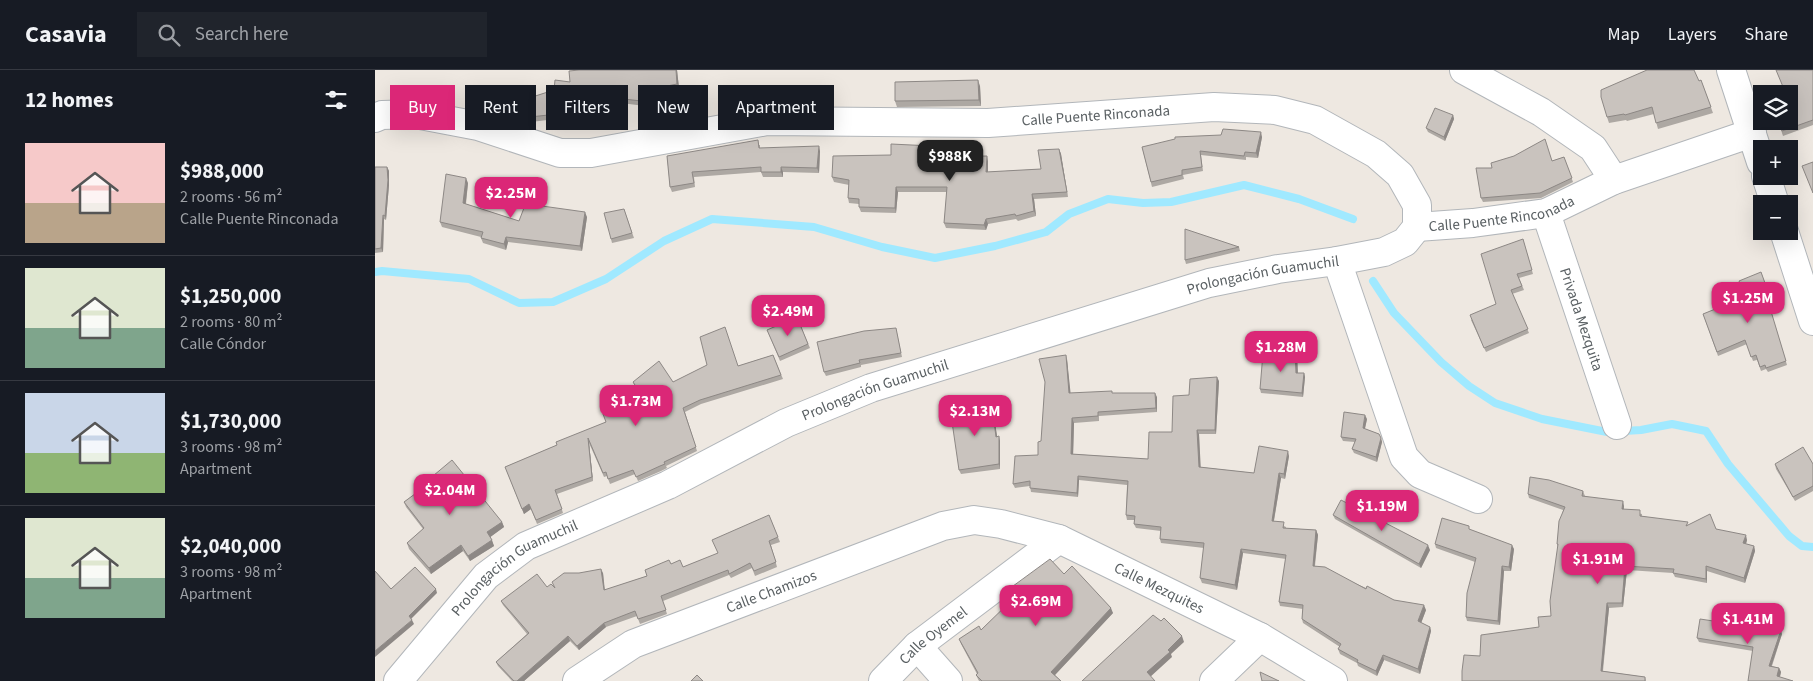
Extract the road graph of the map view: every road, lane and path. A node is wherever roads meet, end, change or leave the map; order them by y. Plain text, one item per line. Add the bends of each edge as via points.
1 (1464, 70) edge
2 (1731, 70) edge
3 (375, 118) edge
4 (1752, 133) junction
5 (1754, 140) edge
6 (1614, 180) junction
7 (1546, 213) junction
8 (1417, 227) junction
9 (1787, 240) edge
10 (1337, 261) junction
11 (1813, 321) edge
12 (1617, 425) dead end
13 (1478, 499) dead end
14 (974, 520) joint
15 (1059, 540) junction
16 (1260, 637) junction
17 (917, 646) junction
18 (398, 681) edge
19 (577, 681) edge
20 (883, 681) edge
21 (948, 681) edge
22 (1214, 681) edge
23 (1333, 681) edge

1 - 6 street via 1541,112 1593,148
2 - 4 street
3 - 8 street, Calle Puente Rinconada via 415,114 478,126 560,153 591,153 767,121 988,123 1214,107 1275,110 1315,120 1376,154 1401,175 1417,205
4 - 5 street
4 - 6 street, Calle Puente Rinconada
6 - 7 street, Calle Puente Rinconada
7 - 8 street, Calle Puente Rinconada
7 - 12 street, Privada Mezquita
8 - 10 street, Prolongación Guamuchil via 1405,242 1384,252
9 - 11 street
10 - 13 street via 1404,457 1420,474
10 - 18 street, Prolongación Guamuchil via 1209,283 871,388 786,423 668,485 526,546 486,576
14 - 15 street, Calle Mezquites
14 - 19 street, Calle Chamizos via 943,526 633,644
15 - 16 street, Calle Mezquites
15 - 17 street, Calle Oyemel
16 - 22 street
16 - 23 street, Calle Mezquites
17 - 20 street, Calle Oyemel
17 - 21 street

